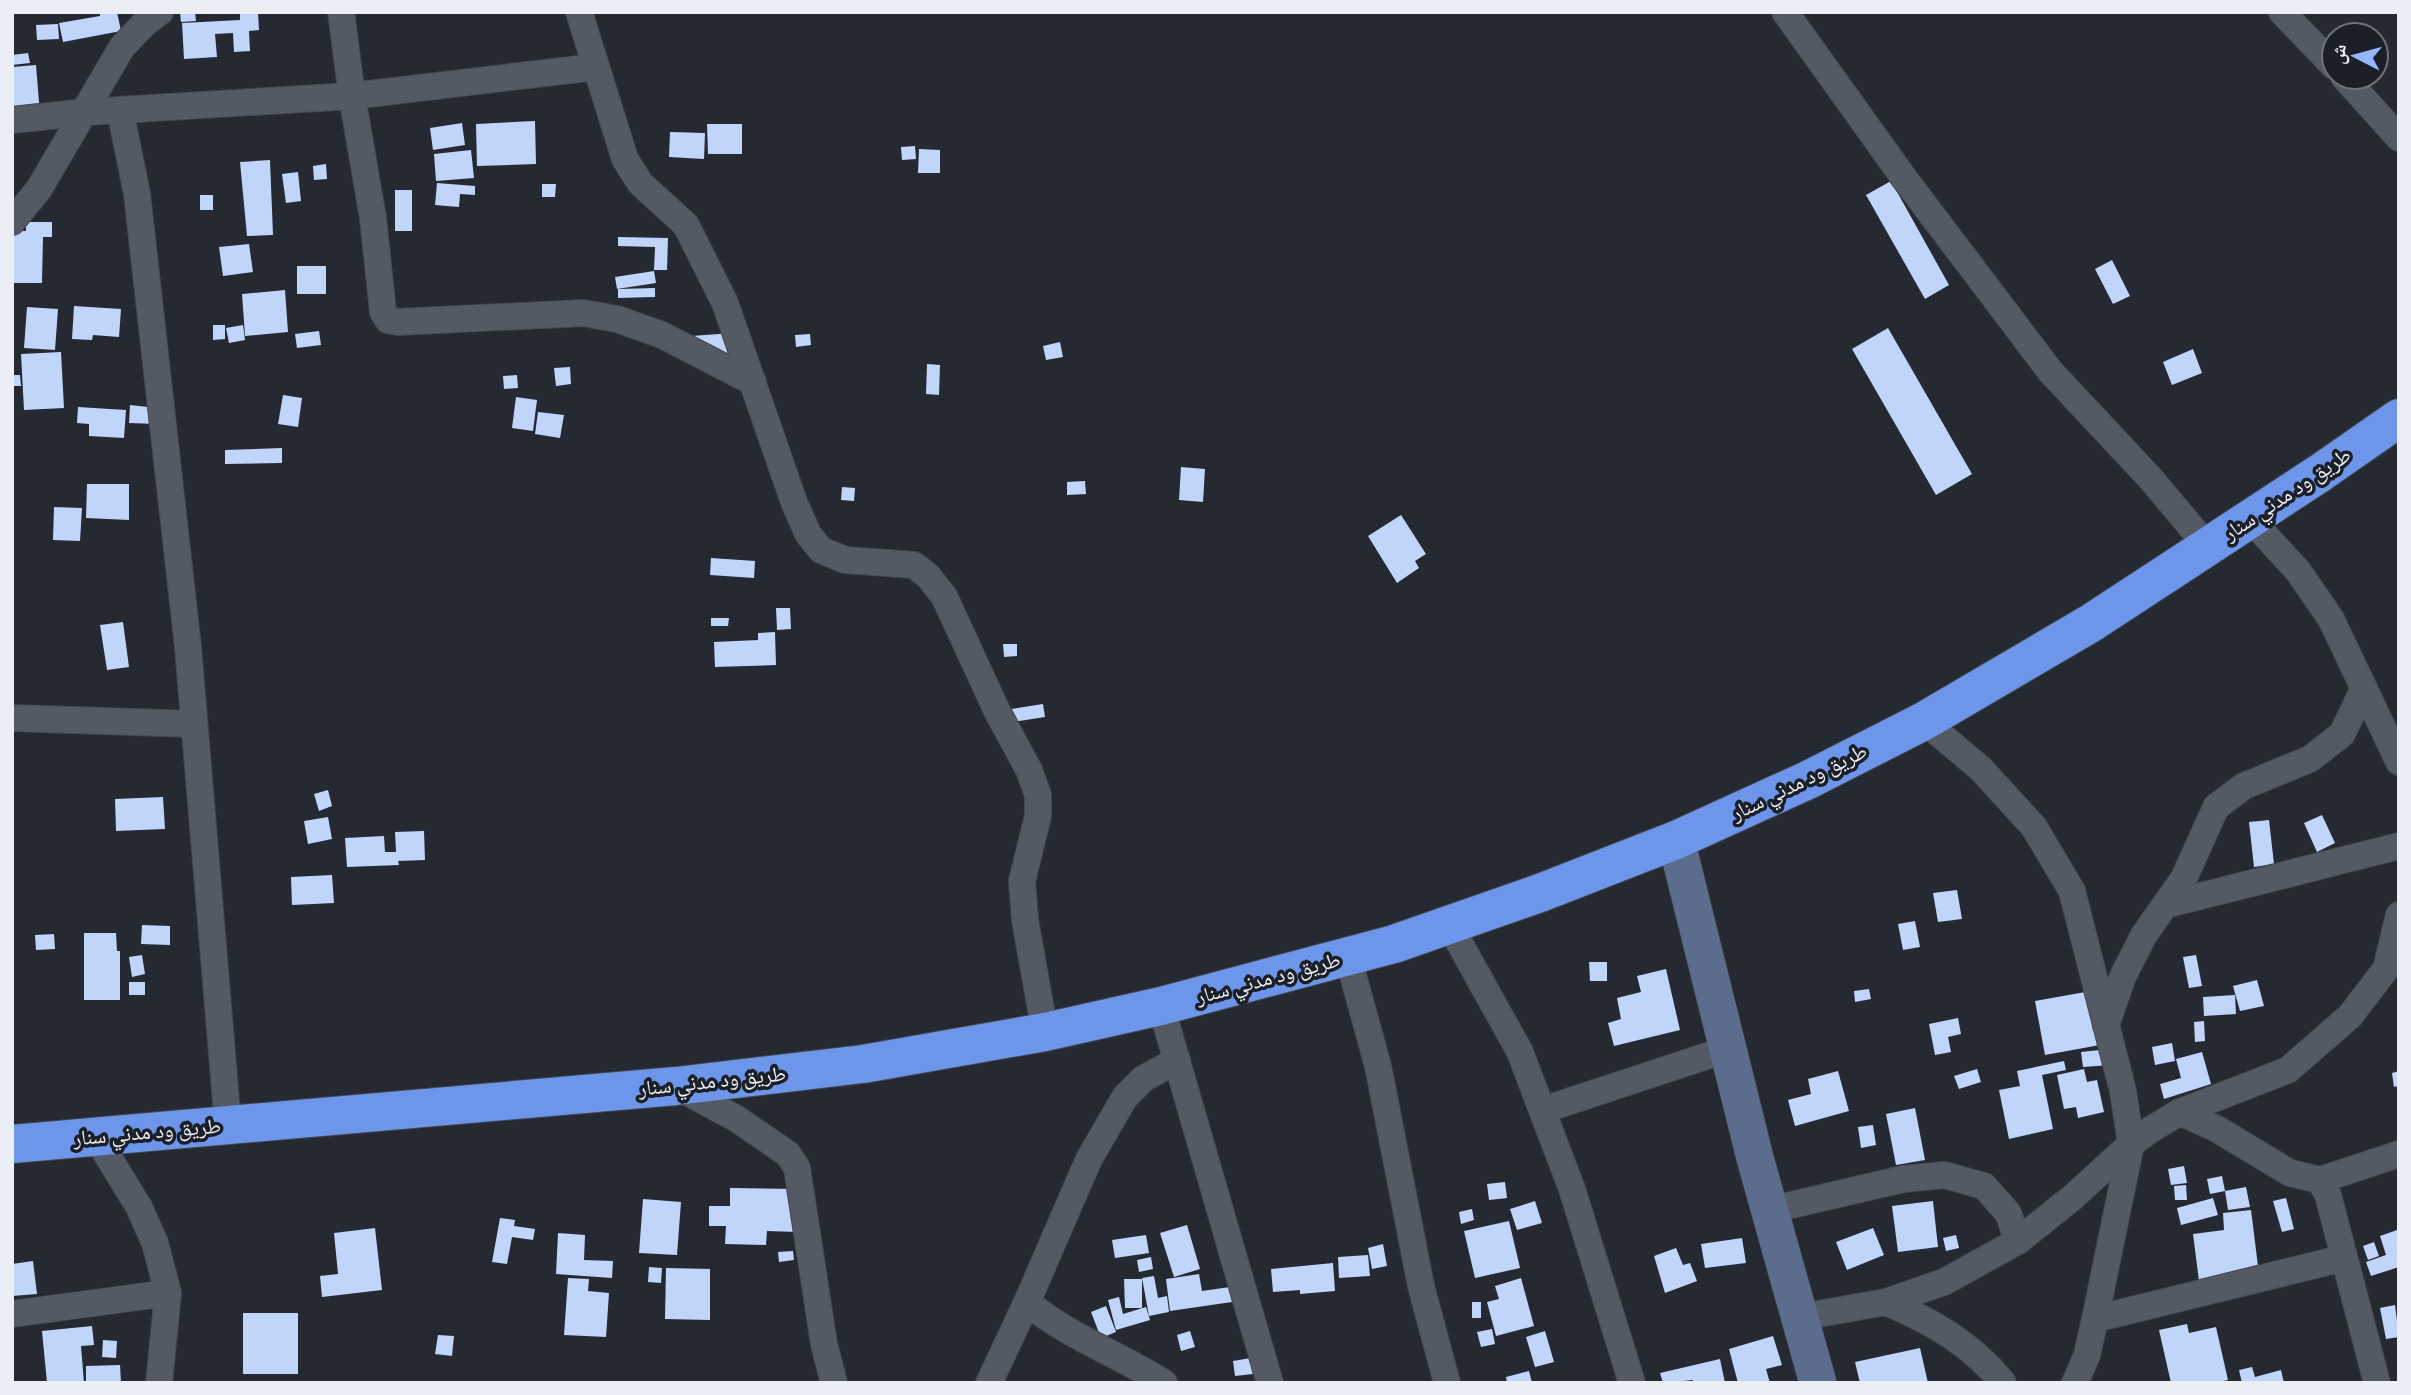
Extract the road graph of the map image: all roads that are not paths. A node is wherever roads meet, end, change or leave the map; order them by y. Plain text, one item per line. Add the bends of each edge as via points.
1 (160, 12) edge
2 (341, 12) edge
3 (579, 12) edge
4 (1785, 12) edge
5 (2282, 12) edge
6 (2320, 51) edge
7 (596, 67) junction
8 (2357, 91) edge
9 (352, 96) junction
10 (120, 110) junction
11 (86, 111) junction
12 (12, 121) edge
13 (2399, 138) edge
14 (12, 222) edge
15 (753, 382) junction
16 (2399, 418) edge
17 (2250, 519) junction
18 (2208, 547) junction
19 (2364, 688) junction
20 (12, 718) edge
21 (1924, 721) junction
22 (194, 724) junction
23 (2399, 762) edge
24 (1676, 840) junction
25 (2399, 846) edge
26 (2165, 905) junction
27 (2399, 915) edge
28 (1450, 926) junction
29 (1348, 957) junction
30 (1161, 1006) junction
31 (2106, 1025) junction
32 (1045, 1032) junction
33 (1728, 1049) junction
34 (1177, 1060) junction
35 (676, 1086) junction
36 (1543, 1110) junction
37 (2180, 1112) junction
38 (228, 1125) junction
39 (96, 1137) junction
40 (12, 1144) edge
41 (2131, 1144) junction
42 (2399, 1154) edge
43 (2320, 1180) junction
44 (1770, 1210) junction
45 (2018, 1241) junction
46 (2344, 1258) junction
47 (168, 1293) junction
48 (1027, 1302) junction
49 (1886, 1302) junction
50 (12, 1314) edge
51 (1801, 1317) junction
52 (2095, 1320) junction
53 (159, 1383) edge
54 (834, 1383) edge
55 (989, 1383) edge
56 (1164, 1383) edge
57 (1269, 1383) edge
58 (1447, 1383) edge
59 (1632, 1383) edge
60 (1818, 1383) edge
61 (2003, 1383) edge
62 (2075, 1383) edge
63 (2377, 1383) edge

1 - 11 street via 122,47
2 - 9 street
3 - 7 street
4 - 18 street via 2050,371
5 - 6 street
7 - 9 street
7 - 15 street via 625,159 640,183 686,225 725,303
8 - 13 street
9 - 10 street
9 - 15 street via 383,312 388,320 583,313 662,335
10 - 11 street
10 - 22 street via 136,194
11 - 12 street
11 - 14 street
15 - 32 street via 808,534 821,550 845,560 914,565 928,576 944,596 1029,770 1038,795 1038,816 1022,881
16 - 17 highway, طريق ود مدني سنار
17 - 18 highway, طريق ود مدني سنار
17 - 19 street via 2298,571 2331,618
18 - 21 highway, طريق ود مدني سنار via 2091,623
19 - 23 street
19 - 26 street via 2342,734 2311,759 2244,786 2216,807 2183,878
20 - 22 street
21 - 24 highway, طريق ود مدني سنار
21 - 31 street via 1981,769 2034,827 2072,891
22 - 38 street
24 - 28 highway, طريق ود مدني سنار
24 - 33 street
25 - 26 street
26 - 31 street via 2123,976
27 - 37 street via 2386,969 2350,1016 2288,1070
28 - 29 highway, طريق ود مدني سنار
28 - 36 street via 1520,1052
29 - 30 highway, طريق ود مدني سنار
29 - 58 street via 1378,1066 1420,1286
30 - 32 highway, طريق ود مدني سنار
30 - 34 street
31 - 41 street
32 - 35 highway, طريق ود مدني سنار via 863,1064
33 - 36 street
33 - 44 street
34 - 48 street via 1143,1079 1125,1097 1089,1160
34 - 57 street
35 - 38 highway, طريق ود مدني سنار
35 - 54 street via 788,1153 797,1168
36 - 59 street
37 - 41 street
37 - 43 street via 2290,1173
38 - 39 highway, طريق ود مدني سنار
39 - 40 highway, طريق ود مدني سنار
39 - 47 street via 139,1207 155,1243
41 - 45 street
41 - 52 street
42 - 43 street
43 - 46 street
44 - 45 street via 1903,1179 1944,1175 1984,1186 2008,1213
44 - 51 street
45 - 49 street via 1944,1282
46 - 52 street
46 - 63 street
47 - 50 street
47 - 53 street
48 - 55 street
48 - 56 street via 1068,1332
49 - 51 street
49 - 61 street via 1967,1345
51 - 60 street
52 - 62 street

